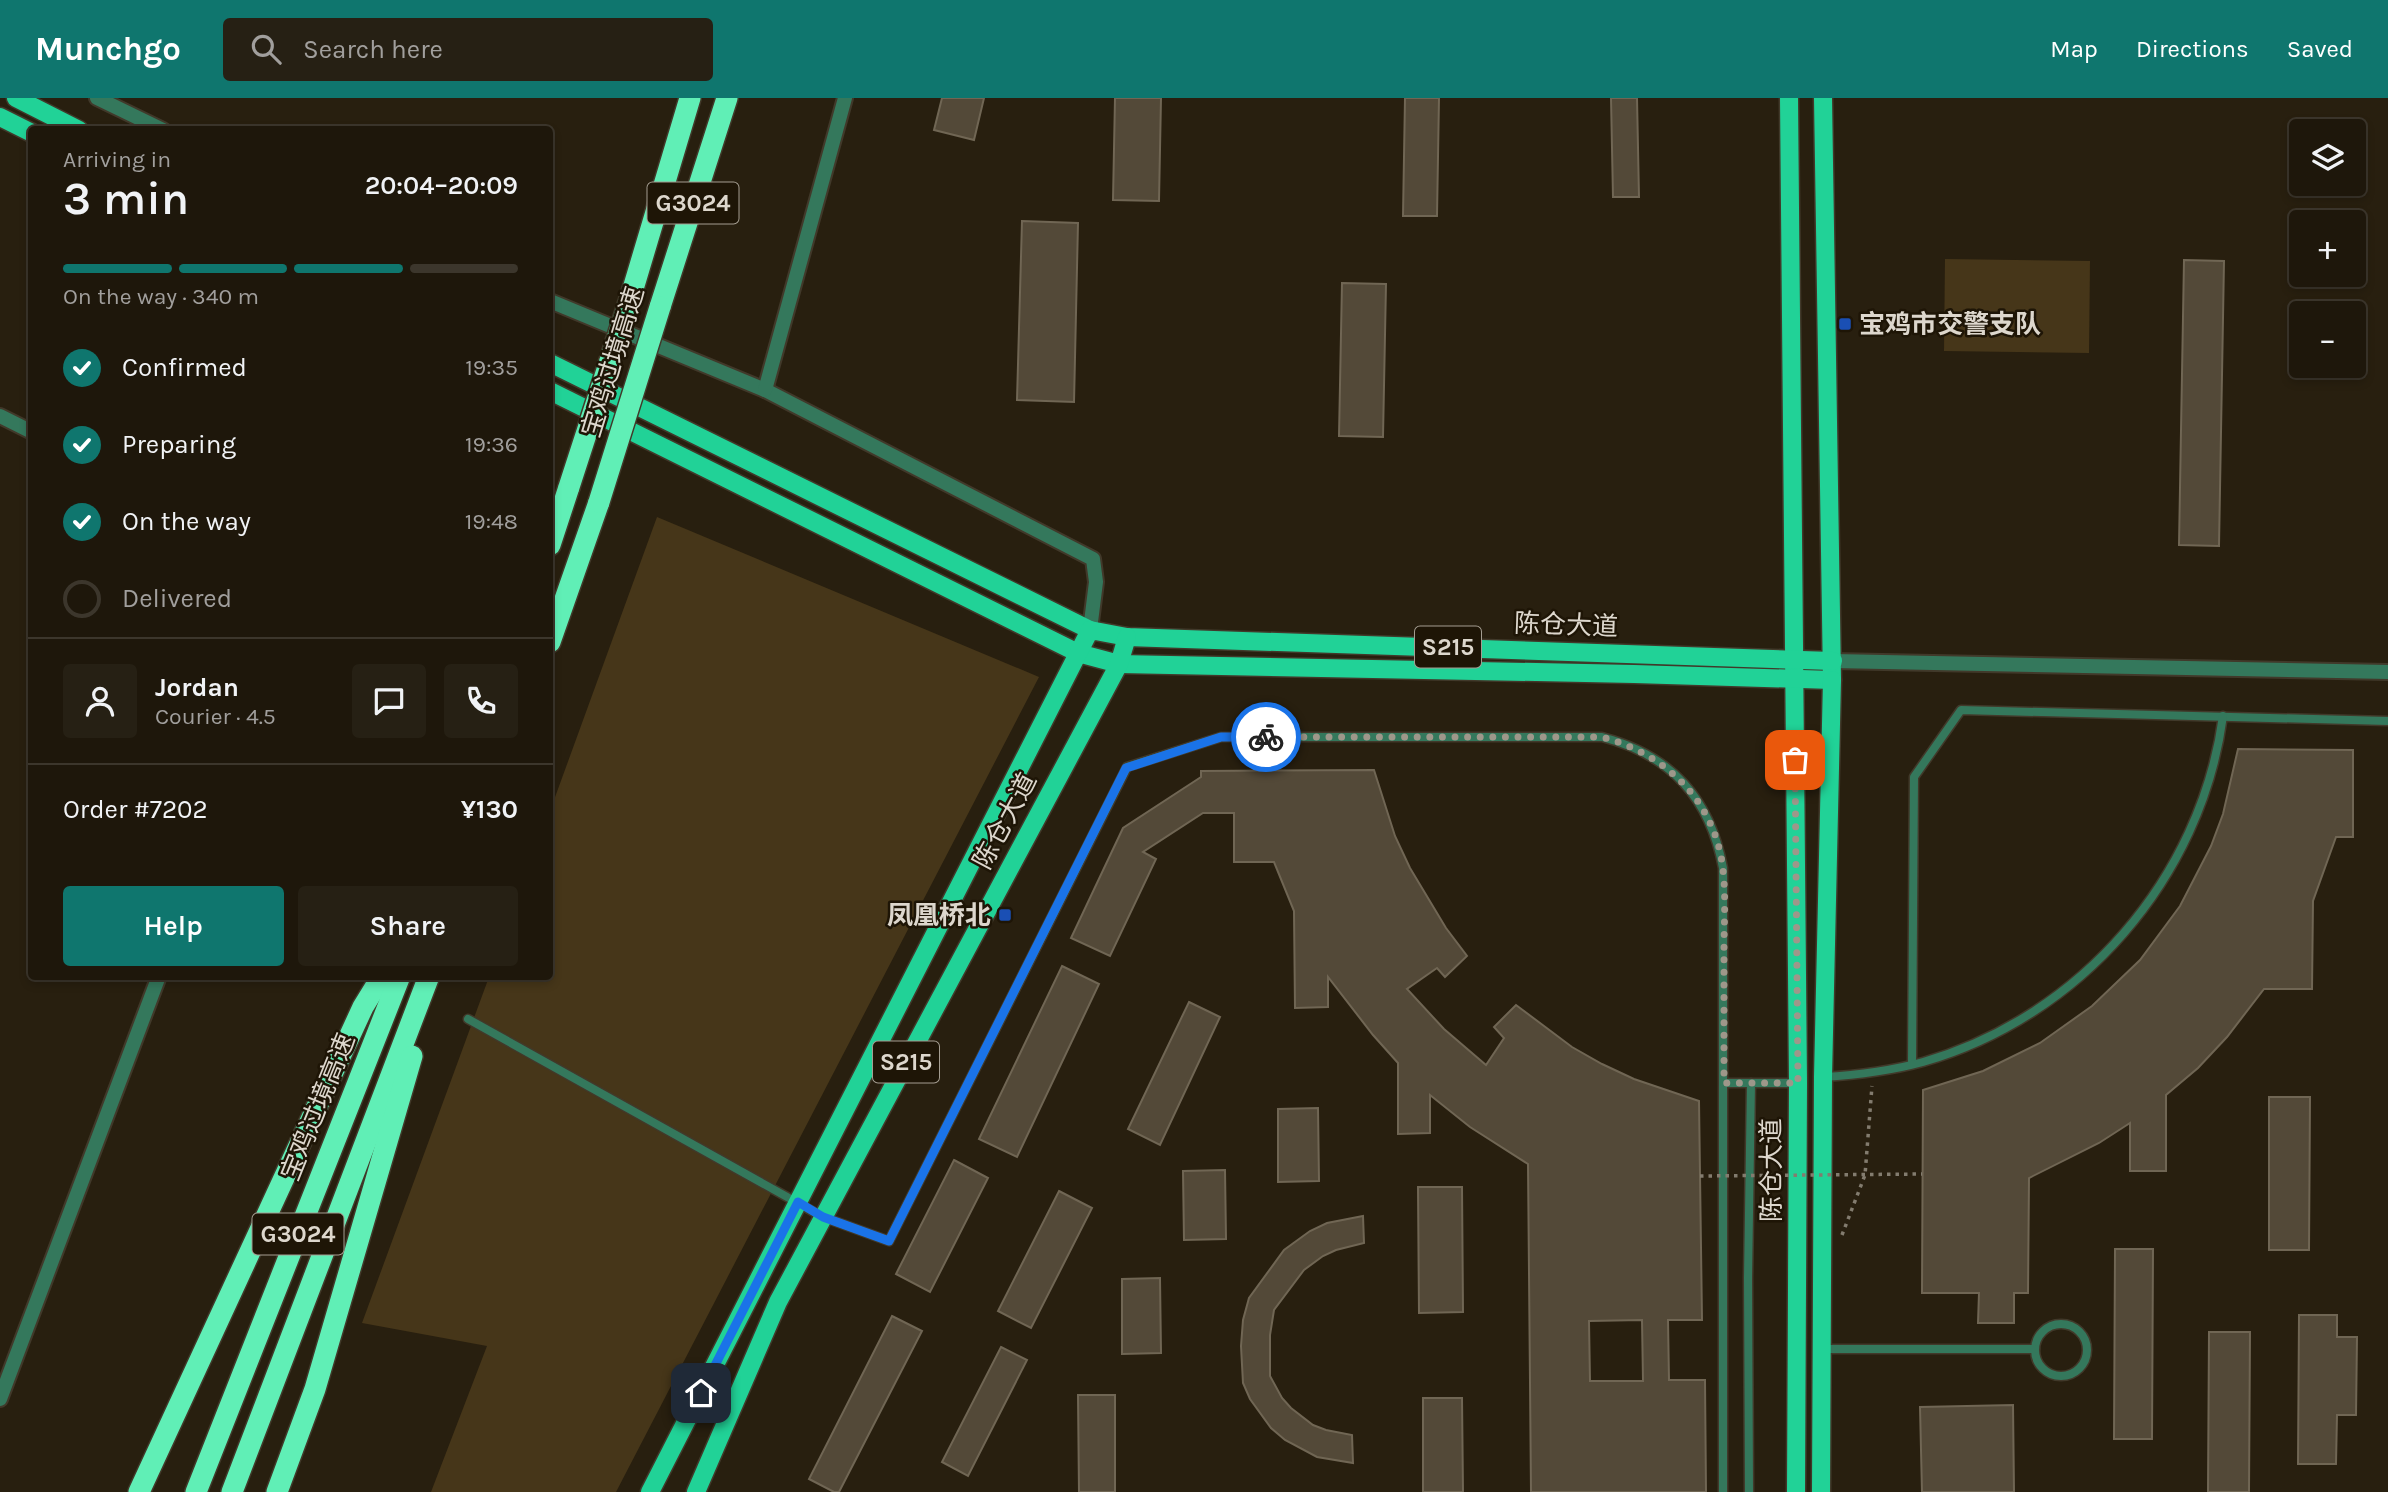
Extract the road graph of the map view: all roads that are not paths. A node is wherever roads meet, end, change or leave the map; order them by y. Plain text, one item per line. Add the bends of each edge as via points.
1 (16, 98) edge
2 (97, 98) edge
3 (690, 98) edge
4 (727, 98) edge
5 (845, 98) edge
6 (1788, 98) edge
7 (1823, 98) edge
8 (0, 117) edge
9 (71, 126) edge
10 (155, 126) edge
11 (28, 131) edge
12 (553, 302) edge
13 (553, 364) edge
14 (765, 390) junction
15 (553, 392) edge
16 (0, 416) edge
17 (28, 430) edge
18 (553, 536) edge
19 (1090, 631) junction
20 (553, 633) edge
21 (1127, 636) junction
22 (1078, 653) junction
23 (1793, 659) junction
24 (1833, 661) junction
25 (1119, 664) junction
26 (2388, 672) edge
27 (1795, 680) junction
28 (1832, 681) junction
29 (2223, 716) junction
30 (2388, 720) edge
31 (157, 980) edge
32 (380, 980) edge
33 (398, 980) edge
34 (427, 980) edge
35 (435, 980) edge
36 (468, 1019) dead end
37 (1912, 1064) junction
38 (1823, 1077) junction
39 (1724, 1083) junction
40 (1751, 1083) junction
41 (1798, 1083) junction
42 (798, 1202) junction
43 (823, 1217) junction
44 (1822, 1349) junction
45 (2035, 1349) junction
46 (0, 1399) edge
47 (139, 1492) edge
48 (196, 1492) edge
49 (232, 1492) edge
50 (277, 1492) edge
51 (650, 1492) edge
52 (696, 1492) edge
53 (1723, 1492) edge
54 (1749, 1492) edge
55 (1796, 1492) edge
56 (1821, 1492) edge

1 - 9 main road
2 - 10 street
3 - 18 highway, 宝鸡过境高速 / G3024, bridge
4 - 20 highway, 宝鸡过境高速 / G3024, bridge
5 - 14 street
6 - 23 main road, 陈仓大道
7 - 24 main road, 陈仓大道
8 - 11 main road
12 - 14 street
13 - 19 main road, 陈仓大道
14 - 19 street via 1093,559 1096,582
15 - 22 main road
16 - 17 street
19 - 21 main road, 陈仓大道 / S215
19 - 22 main road
21 - 23 main road, 陈仓大道 / S215
21 - 25 main road, 陈仓大道 / S215
22 - 25 main road
22 - 42 main road
23 - 24 main road, 陈仓大道 / S215
23 - 27 main road, 陈仓大道
24 - 26 street
24 - 28 main road, 陈仓大道
25 - 27 main road, 陈仓大道 / S215
25 - 43 main road, 陈仓大道 / S215
27 - 28 main road, 陈仓大道 / S215
27 - 41 main road, 陈仓大道
28 - 38 main road, 陈仓大道
29 - 30 lane
29 - 37 lane via 2210,776 2185,843 2125,933 2073,983 2017,1022 1956,1051
29 - 37 lane via 1961,710 1914,777
31 - 46 street
32 - 47 highway
33 - 48 highway, 宝鸡过境高速 / G3024
34 - 49 highway, G3024
35 - 50 highway via 315,1389
36 - 42 lane
37 - 38 lane
38 - 44 main road, 陈仓大道
39 - 40 lane
39 - 43 lane via 1724,890 1719,847 1703,808 1659,761 1623,742 1602,737 1221,737 1126,768 889,1241
39 - 53 lane
40 - 41 lane
40 - 54 lane
41 - 55 main road, 陈仓大道
42 - 43 lane
42 - 51 main road
43 - 52 main road, 陈仓大道 / S215 via 778,1302
44 - 45 lane
44 - 56 main road, 陈仓大道
45 - 45 lane via 2047,1372 2065,1375 2080,1366 2087,1350 2081,1333 2065,1324 2041,1333

